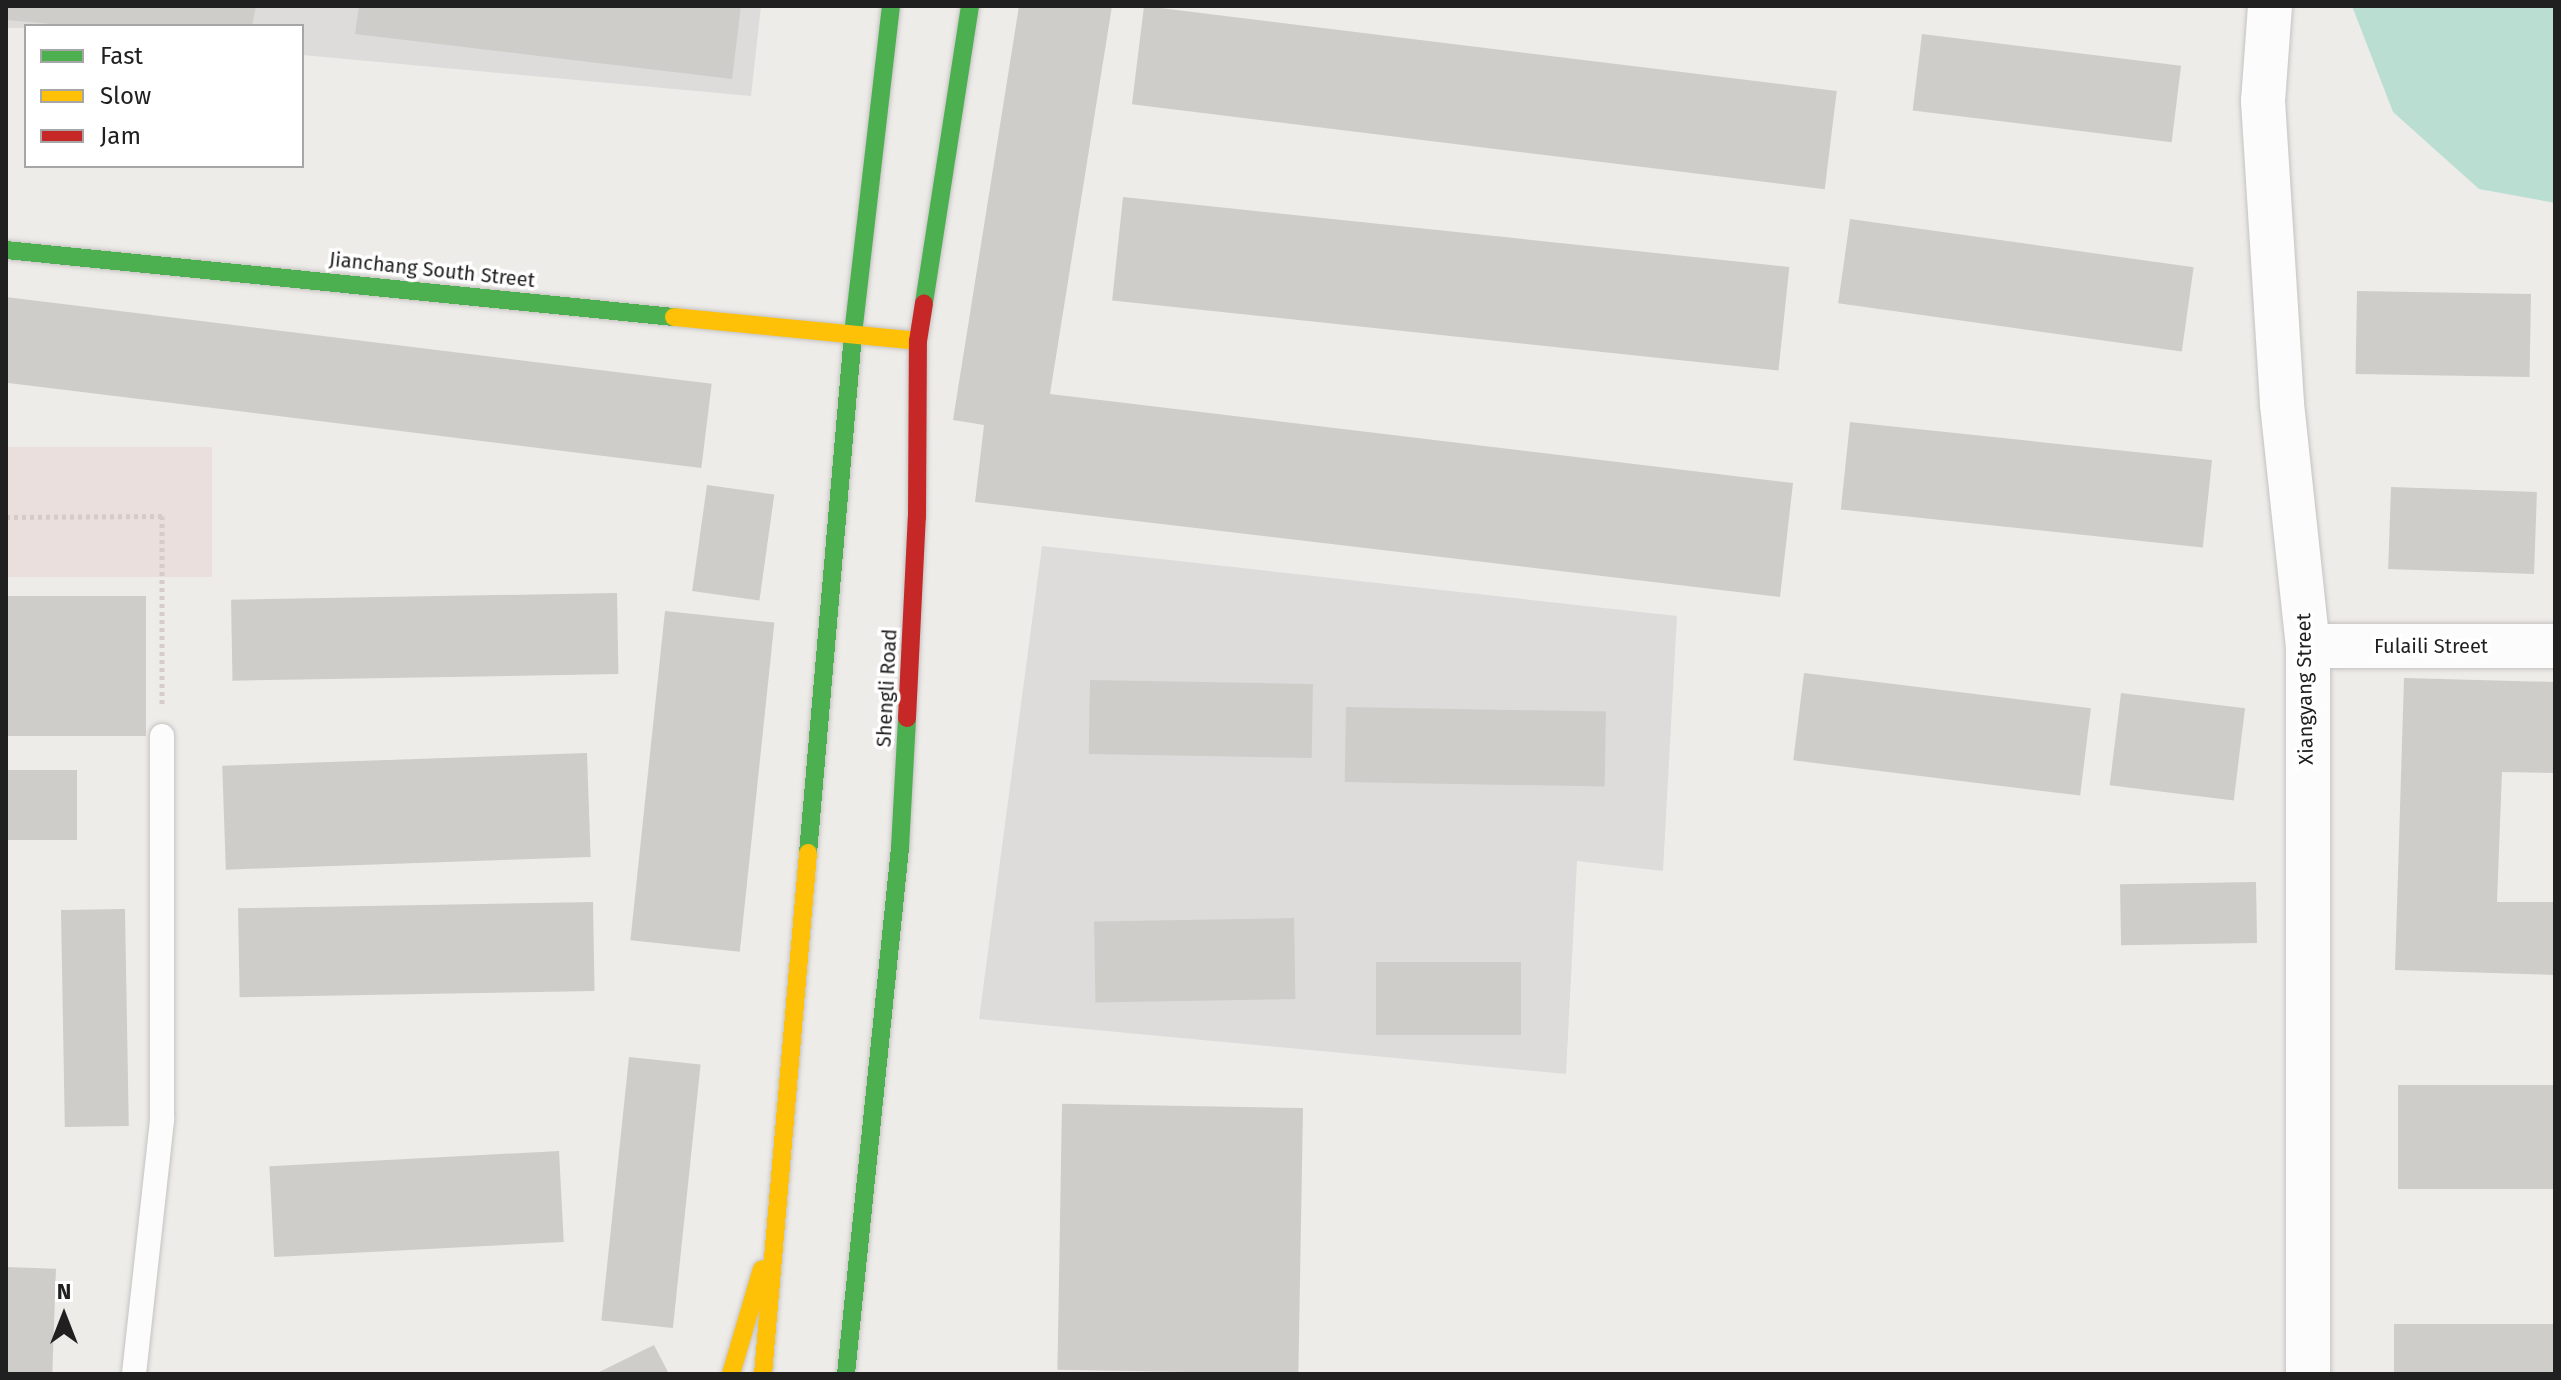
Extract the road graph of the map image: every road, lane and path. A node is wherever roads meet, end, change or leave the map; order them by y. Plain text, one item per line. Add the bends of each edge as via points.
1 (891, 6) edge
2 (970, 6) edge
3 (2270, 6) edge
4 (6, 250) edge
5 (853, 334) junction
6 (918, 341) junction
7 (6, 517) edge
8 (2308, 646) junction
9 (2555, 646) edge
10 (162, 736) joint
11 (777, 1217) junction
12 (847, 1369) edge
13 (134, 1374) edge
14 (731, 1374) edge
15 (763, 1374) edge
16 (2308, 1374) edge

1 - 5 main road
2 - 6 main road, Shengli Road
3 - 8 street, Xiangyang Street via 2263,101 2282,404
4 - 5 main road, Jianchang South Street
5 - 6 main road, Jianchang South Street
5 - 11 main road
6 - 12 main road, Shengli Road via 917,517 900,848
7 - 10 path via 162,516
8 - 9 street, Fulaili Street
8 - 16 street, Xiangyang Street
10 - 13 lane via 162,1120
11 - 14 main road
11 - 15 main road

